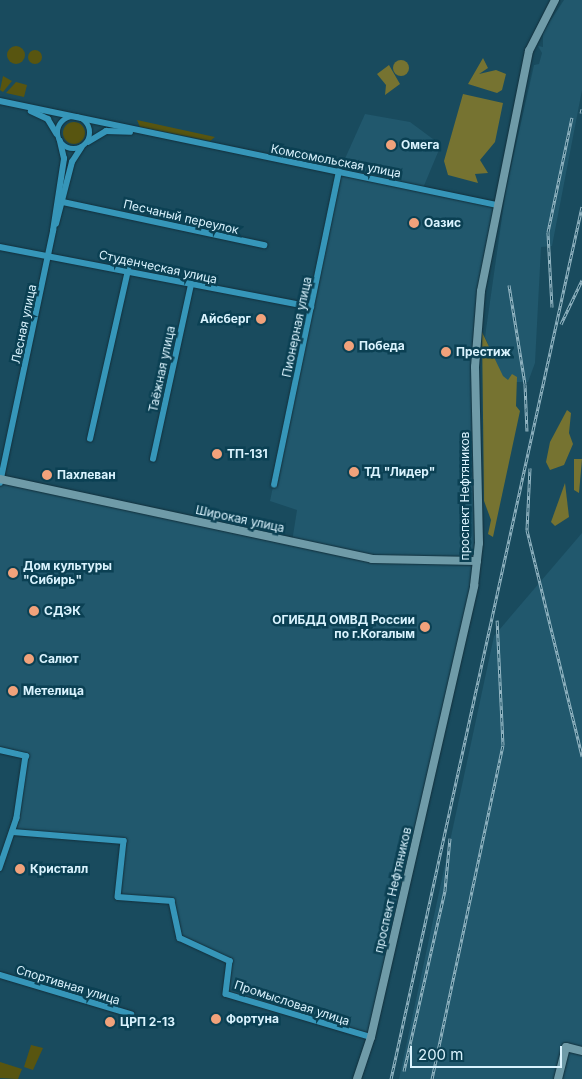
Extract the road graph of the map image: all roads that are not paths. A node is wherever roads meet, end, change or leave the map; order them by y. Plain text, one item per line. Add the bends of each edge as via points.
1 (555, 0) edge
2 (0, 103) edge
3 (77, 118) junction
4 (172, 137) junction
5 (59, 140) junction
6 (85, 145) junction
7 (339, 172) junction
8 (63, 202) junction
9 (497, 205) junction
10 (53, 231) junction
11 (264, 245) dead end
12 (0, 247) edge
13 (48, 256) junction
14 (128, 270) junction
15 (190, 284) junction
16 (311, 307) junction
17 (90, 439) dead end
18 (153, 459) dead end
19 (0, 480) edge
20 (274, 485) dead end
21 (477, 561) junction
22 (0, 750) edge
23 (13, 832) junction
24 (0, 868) edge
25 (0, 975) edge
26 (131, 1014) dead end
27 (371, 1037) junction
28 (582, 1051) edge
29 (356, 1079) edge
30 (558, 1079) edge

1 - 9 main road, проспект Нефтяников via 532,42
2 - 3 street, Комсомольская улица
2 - 5 street, Комсомольская улица via 42,115
3 - 4 street, Комсомольская улица
3 - 5 street via 62,123
3 - 6 street via 89,129
4 - 6 street, Комсомольская улица via 110,130
4 - 7 street, Комсомольская улица
5 - 6 street via 72,149
5 - 10 street, Лесная улица via 64,159
6 - 8 street, Лесная улица via 73,160
7 - 9 street, Комсомольская улица
7 - 16 street, Пионерная улица
8 - 10 street, Лесная улица
8 - 11 street, Песчаный переулок
9 - 21 main road, проспект Нефтяников via 476,336
10 - 13 street, Лесная улица
12 - 13 street, Студенческая улица
13 - 14 street, Студенческая улица
13 - 19 street, Лесная улица
14 - 15 street, Студенческая улица
14 - 17 street
15 - 16 street, Студенческая улица
15 - 18 street, Таёжная улица
16 - 20 street, Пионерная улица
19 - 21 main road, Широкая улица via 372,559
21 - 27 main road, проспект Нефтяников
22 - 23 street via 26,756
23 - 24 street
23 - 27 street, Промысловая улица via 124,841 118,898 172,900 180,938 230,961 226,994
25 - 26 street, Спортивная улица
27 - 29 main road, проспект Нефтяников
28 - 30 main road via 566,1047

